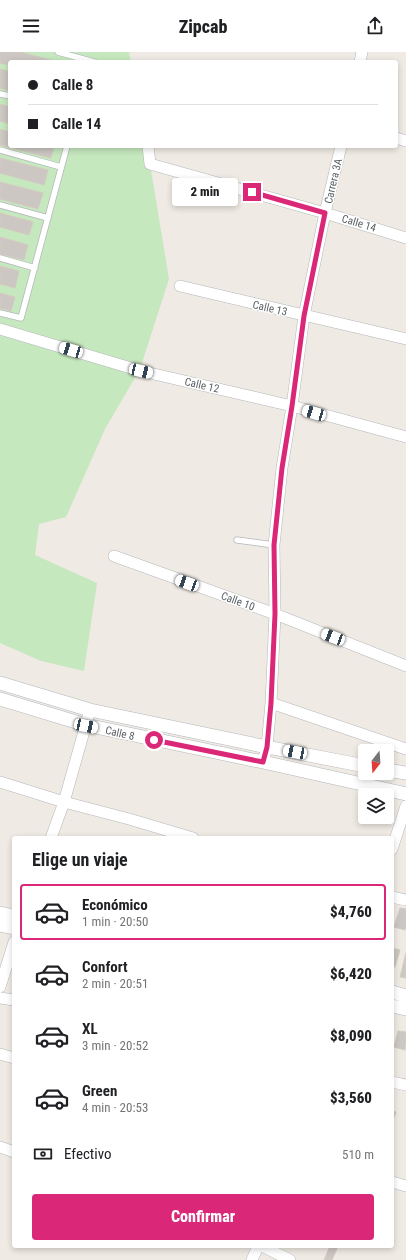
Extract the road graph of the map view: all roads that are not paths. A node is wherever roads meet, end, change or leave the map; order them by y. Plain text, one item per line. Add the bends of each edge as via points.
1 (58, 52) edge
2 (85, 60) edge
3 (66, 148) edge
4 (148, 148) edge
5 (341, 148) edge
6 (0, 150) edge
7 (61, 167) junction
8 (0, 205) edge
9 (325, 213) junction
10 (48, 218) junction
11 (406, 238) edge
12 (0, 258) edge
13 (35, 268) junction
14 (180, 286) dead end
15 (0, 313) edge
16 (304, 316) junction
17 (0, 329) edge
18 (406, 339) edge
19 (292, 406) junction
20 (406, 437) edge
21 (237, 540) dead end
22 (274, 545) junction
23 (114, 556) dead end
24 (275, 614) junction
25 (406, 666) edge
26 (0, 683) edge
27 (0, 698) edge
28 (271, 703) junction
29 (90, 710) junction
30 (86, 726) junction
31 (267, 747) junction
32 (406, 749) edge
33 (263, 762) junction
34 (358, 765) edge
35 (394, 771) edge
36 (406, 774) edge
37 (0, 782) edge
38 (406, 794) edge
39 (64, 802) junction
40 (406, 806) edge
41 (52, 836) edge
42 (186, 836) edge
43 (394, 843) edge
44 (394, 897) edge
45 (406, 900) edge
46 (0, 913) edge
47 (12, 916) edge
48 (0, 925) edge
49 (12, 928) edge
50 (12, 948) edge
51 (0, 987) edge
52 (394, 993) edge
53 (406, 996) edge
54 (0, 998) edge
55 (12, 1000) edge
56 (394, 1006) edge
57 (406, 1009) edge
58 (0, 1054) edge
59 (12, 1057) edge
60 (394, 1082) edge
61 (406, 1085) edge
62 (0, 1147) edge
63 (12, 1151) edge
64 (394, 1183) edge
65 (406, 1186) edge
66 (257, 1248) edge
67 (266, 1248) edge
68 (252, 1260) edge
69 (290, 1260) edge

1 - 2 lane
3 - 7 lane
4 - 9 street, Calle 14 via 150,164
5 - 9 street, Carrera 3A
6 - 7 lane
7 - 10 lane
8 - 10 lane
9 - 11 street, Calle 14
9 - 16 street, Carrera 3A
10 - 13 lane
12 - 13 lane
13 - 15 lane via 21,318
14 - 16 street, Calle 13
16 - 18 street, Calle 13
16 - 19 street, Carrera 3A
17 - 19 street, Calle 12 via 141,371
19 - 20 street, Calle 12
19 - 22 street, Carrera 3A
21 - 22 lane
22 - 24 street, Carrera 3A
23 - 24 street, Calle 10
24 - 25 street, Calle 10
24 - 28 street, Carrera 3A
26 - 29 street, Calle 8
27 - 30 street, Calle 8
28 - 31 street, Carrera 3A
28 - 32 street
29 - 30 street
29 - 31 street, Calle 8
30 - 33 street, Calle 8
30 - 39 street
31 - 33 street, Carrera 3A
31 - 34 street, Calle 8
33 - 38 street, Calle 8
35 - 36 street
37 - 39 street
39 - 41 street
39 - 42 street
40 - 43 street
44 - 45 street
46 - 47 street
48 - 49 street
50 - 51 street
52 - 53 street
54 - 55 street
56 - 57 street
58 - 59 street
60 - 61 street
62 - 63 street
64 - 65 street
66 - 68 street
67 - 69 street

